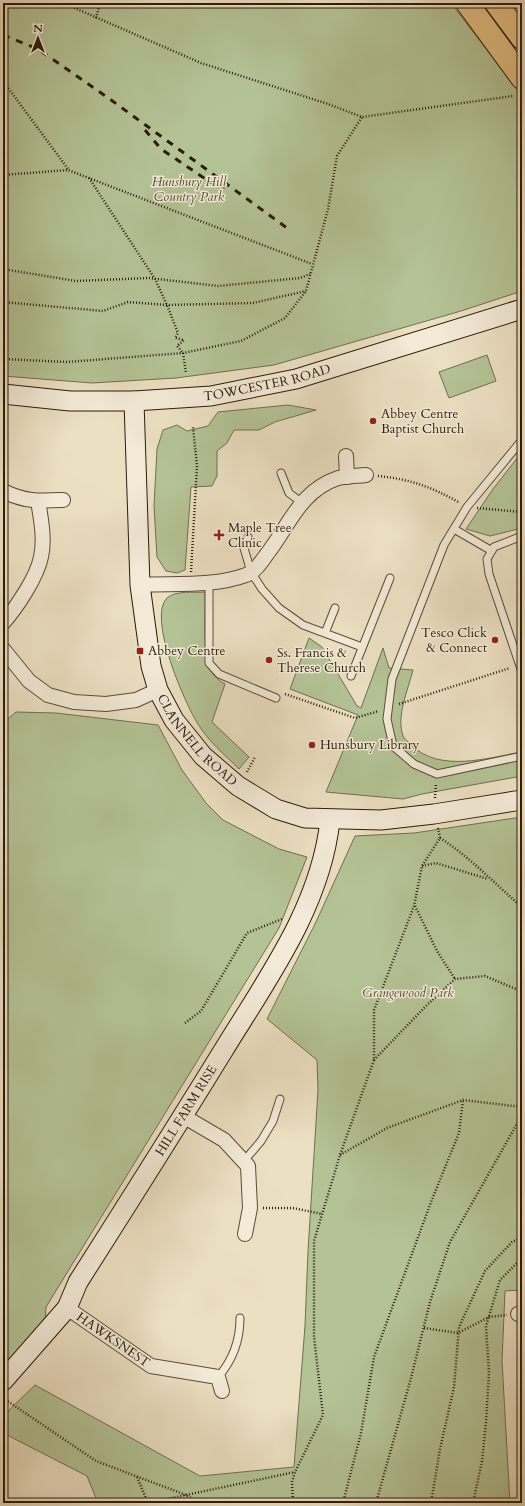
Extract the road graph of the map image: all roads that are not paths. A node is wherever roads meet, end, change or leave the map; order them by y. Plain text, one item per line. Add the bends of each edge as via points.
1 (467, 3) edge
2 (496, 3) edge
3 (522, 38) edge
4 (518, 87) edge
5 (522, 309) edge
6 (3, 394) edge
7 (134, 401) junction
8 (522, 440) edge
9 (346, 456) dead end
10 (281, 473) dead end
11 (366, 475) road end
12 (347, 477) junction
13 (3, 491) edge
14 (63, 500) dead end
15 (38, 502) junction
16 (301, 502) junction
17 (454, 529) junction
18 (248, 536) dead end
19 (522, 536) edge
20 (492, 551) junction
21 (251, 572) junction
22 (390, 578) dead end
23 (209, 582) junction
24 (140, 584) junction
25 (335, 608) dead end
26 (3, 623) edge
27 (325, 633) junction
28 (362, 647) junction
29 (3, 649) edge
30 (522, 672) edge
31 (351, 676) dead end
32 (158, 690) junction
33 (276, 698) dead end
34 (522, 756) edge
35 (522, 800) edge
36 (330, 820) junction
37 (280, 1099) dead end
38 (183, 1116) junction
39 (244, 1162) junction
40 (245, 1234) dead end
41 (66, 1308) junction
42 (240, 1318) dead end
43 (218, 1377) junction
44 (3, 1381) edge
45 (222, 1391) dead end

1 - 4 highway
2 - 3 highway
5 - 7 street, TOWCESTER ROAD via 296,379 211,396
6 - 7 street, TOWCESTER ROAD via 70,401
7 - 24 street, CLANNELL ROAD
8 - 17 lane via 467,507
9 - 12 street
10 - 16 lane via 290,493
11 - 12 street
12 - 16 street via 317,487
13 - 15 street via 19,499
14 - 15 street
15 - 26 street via 42,532 41,556 32,579
16 - 21 street via 279,539
17 - 20 lane
17 - 34 lane via 444,545 392,679 387,719 393,746 414,764 437,774
18 - 21 lane via 244,548
19 - 20 lane via 506,541 494,547
20 - 30 lane via 487,559 489,574
21 - 23 street
21 - 27 lane via 279,608 303,625
22 - 28 lane
23 - 24 street
23 - 33 lane via 209,663 219,674
24 - 32 street, CLANNELL ROAD via 151,666
25 - 27 lane
27 - 28 lane
28 - 31 lane
29 - 32 street via 29,681 48,695 74,702 106,704 136,700
32 - 36 street, CLANNELL ROAD via 174,720 202,756 238,786 276,809 305,818
35 - 36 street, CLANNELL ROAD via 381,820
36 - 38 street, HILL FARM RISE via 322,865 298,925
37 - 39 lane via 273,1121
38 - 39 street via 224,1140
38 - 41 street, HILL FARM RISE via 78,1282
39 - 40 street via 248,1166 250,1208
41 - 43 street, HAWKSNEST via 151,1366
41 - 44 street, HILL FARM RISE
42 - 43 lane via 240,1336 227,1367
43 - 45 street

